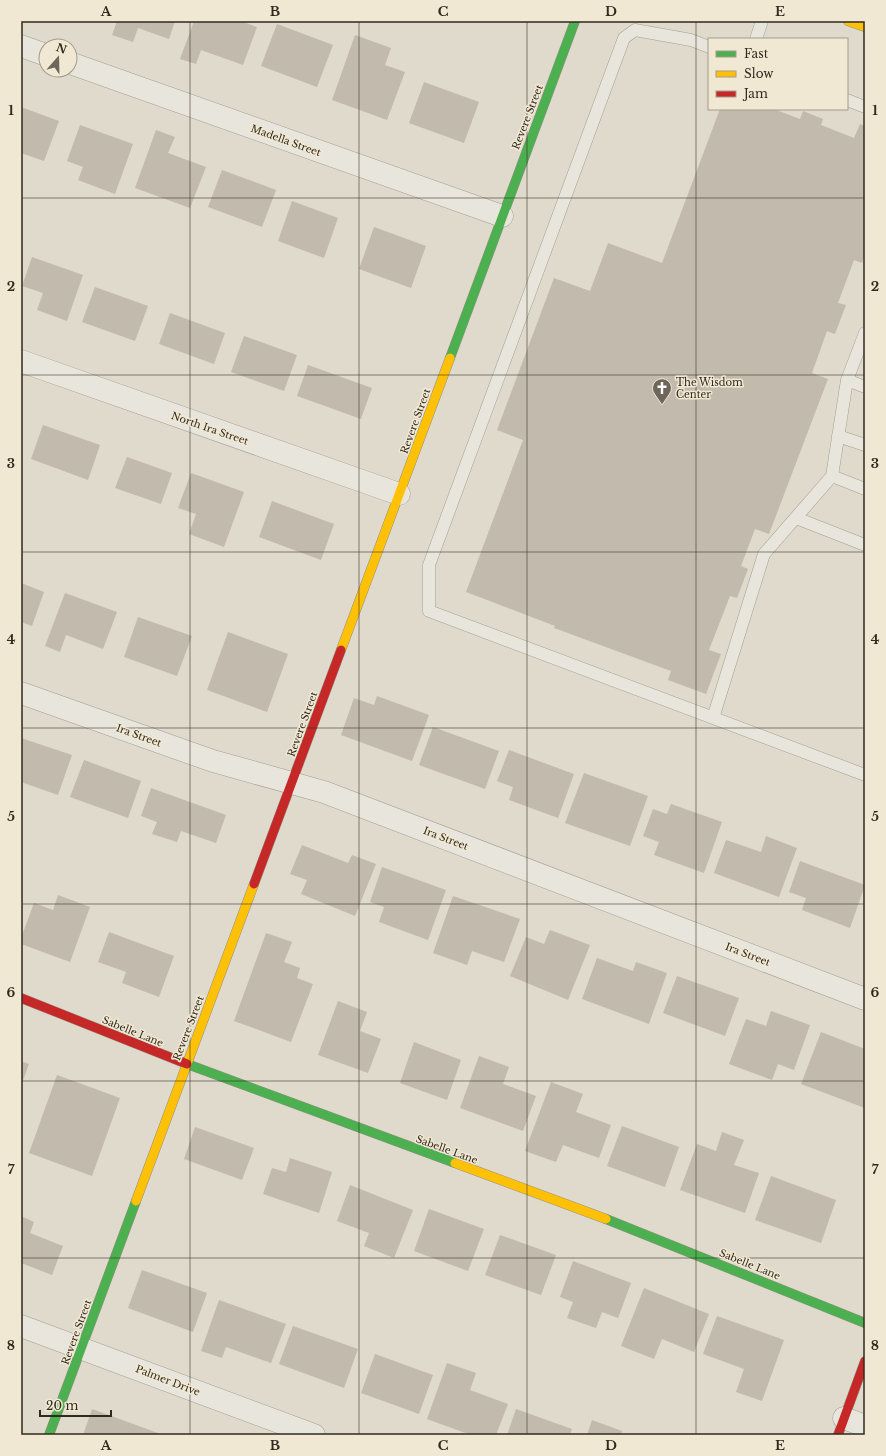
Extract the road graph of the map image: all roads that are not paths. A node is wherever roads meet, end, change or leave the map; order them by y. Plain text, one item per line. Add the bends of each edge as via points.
1 (575, 21) edge
2 (762, 21) edge
3 (848, 21) edge
4 (865, 27) edge
5 (756, 38) edge
6 (21, 46) edge
7 (708, 47) edge
8 (38, 52) edge
9 (78, 66) edge
10 (848, 100) edge
11 (865, 107) edge
12 (502, 216) junction
13 (864, 335) edge
14 (21, 361) edge
15 (847, 380) junction
16 (865, 387) edge
17 (838, 436) junction
18 (865, 445) edge
19 (832, 476) junction
20 (865, 489) edge
21 (399, 494) junction
22 (796, 518) junction
23 (865, 545) edge
24 (21, 692) edge
25 (713, 718) junction
26 (865, 775) edge
27 (292, 783) junction
28 (21, 998) edge
29 (865, 999) edge
30 (186, 1064) junction
31 (865, 1323) edge
32 (21, 1326) edge
33 (82, 1348) junction
34 (865, 1361) edge
35 (865, 1426) edge
36 (841, 1427) edge
37 (49, 1435) edge
38 (314, 1435) edge

1 - 12 street, Revere Street
2 - 5 lane
3 - 4 street
6 - 8 street
7 - 25 lane via 691,40 635,30 624,38 429,565 429,611
9 - 12 street, Madella Street
10 - 11 lane
12 - 21 street, Revere Street
13 - 15 lane
14 - 21 street, North Ira Street
15 - 16 lane
15 - 17 lane
17 - 18 lane
17 - 19 lane
19 - 20 lane
19 - 22 lane
21 - 27 street, Revere Street
22 - 23 lane
22 - 25 lane via 764,554
24 - 27 street, Ira Street via 213,761
25 - 26 lane
27 - 29 street, Ira Street via 331,794
27 - 30 street, Revere Street
28 - 30 street, Sabelle Lane
30 - 31 street, Sabelle Lane via 638,1231
30 - 33 street, Revere Street
32 - 33 street, Palmer Drive
33 - 37 street, Revere Street
33 - 38 street, Palmer Drive
34 - 36 street
35 - 36 street

